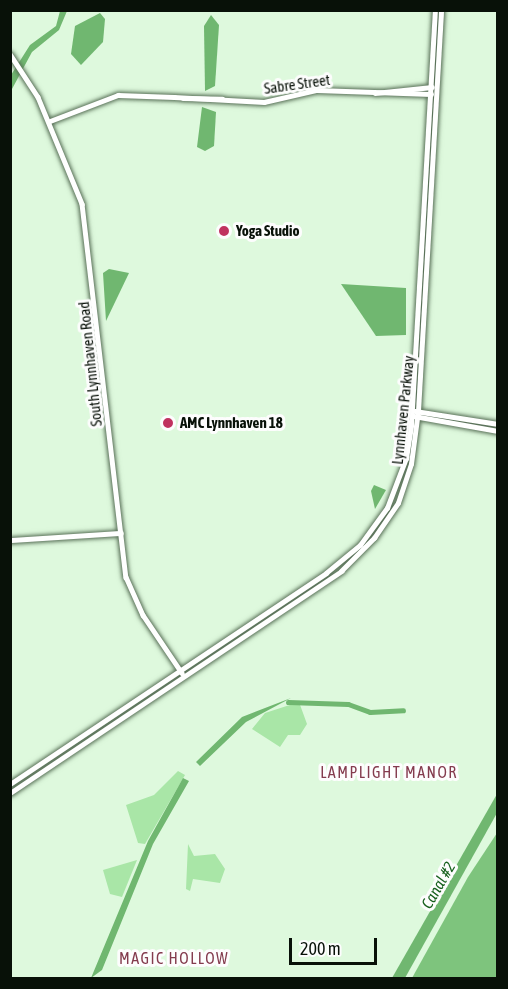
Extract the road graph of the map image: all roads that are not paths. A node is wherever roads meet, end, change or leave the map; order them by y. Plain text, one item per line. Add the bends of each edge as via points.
1 (435, 10) edge
2 (441, 10) edge
3 (10, 54) edge
4 (430, 87) junction
5 (437, 87) junction
6 (375, 93) junction
7 (430, 94) junction
8 (437, 94) junction
9 (50, 121) junction
10 (415, 413) junction
11 (498, 424) edge
12 (498, 431) edge
13 (121, 533) junction
14 (10, 540) edge
15 (182, 673) junction
16 (10, 784) edge
17 (10, 793) edge

1 - 4 main road, Lynnhaven Parkway
2 - 5 main road, Lynnhaven Parkway
3 - 9 main road, South Lynnhaven Road
4 - 5 main road, Sabre Street
4 - 6 main road, Sabre Street
4 - 7 main road, Lynnhaven Parkway
5 - 8 main road, Lynnhaven Parkway
6 - 7 main road, Sabre Street
6 - 9 main road, Sabre Street via 317,90 272,102 118,95
7 - 8 main road, Sabre Street
7 - 10 main road, Lynnhaven Parkway
8 - 10 main road, Lynnhaven Parkway
9 - 13 main road, South Lynnhaven Road via 86,226
10 - 11 main road
10 - 12 main road
10 - 15 main road, Lynnhaven Parkway via 401,475 387,508 360,545
10 - 17 main road, Lynnhaven Parkway via 402,495 355,558
13 - 14 main road
13 - 15 main road, South Lynnhaven Road via 131,592
15 - 16 main road, Lynnhaven Parkway

